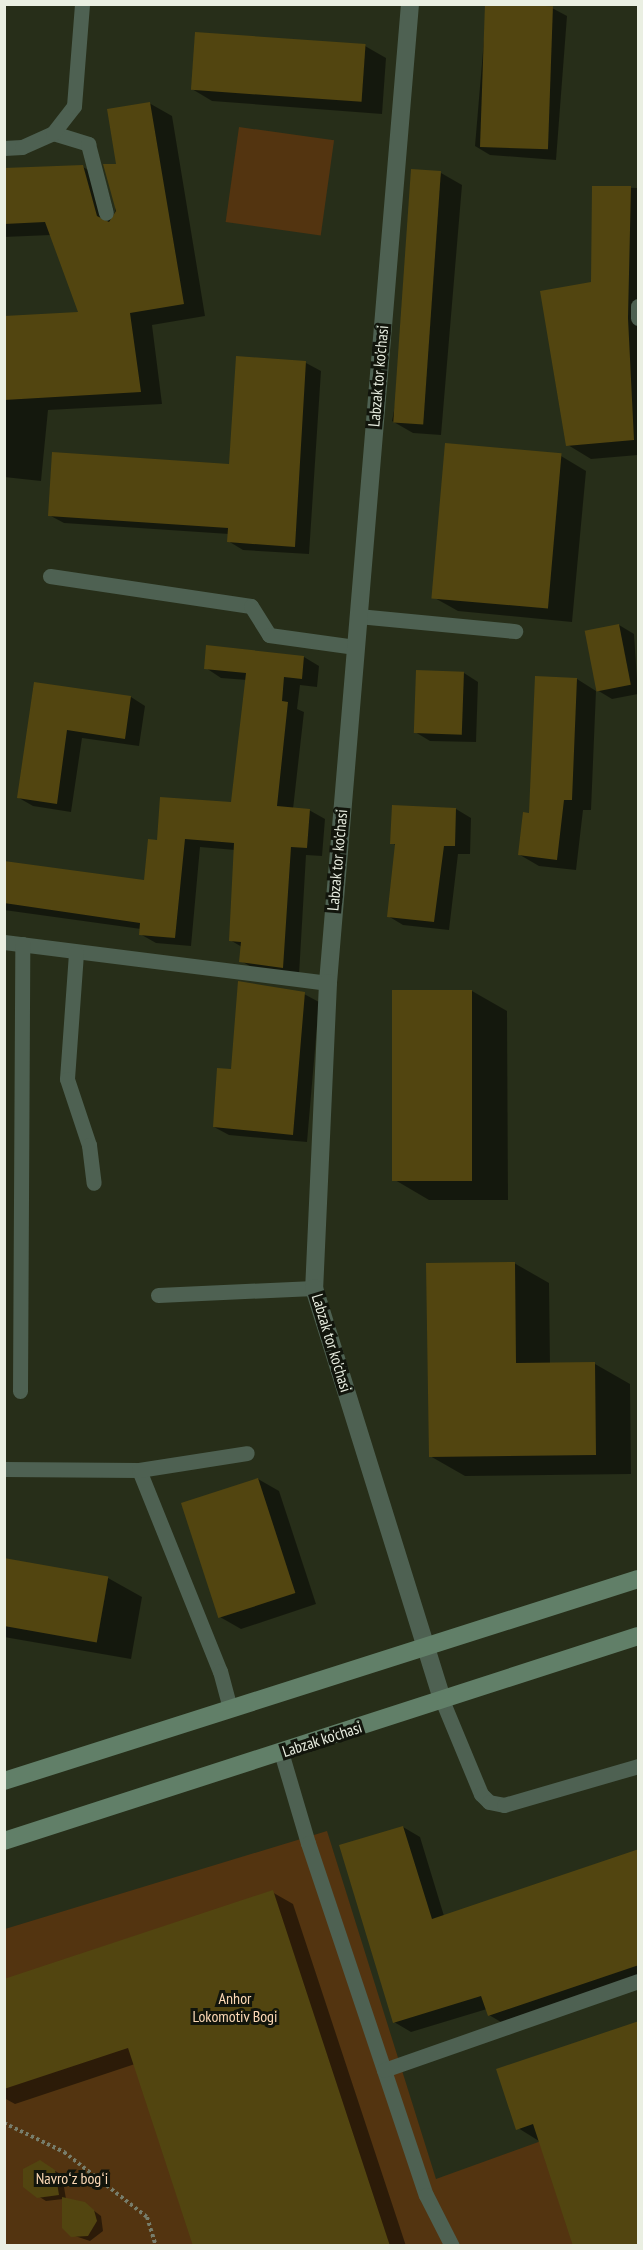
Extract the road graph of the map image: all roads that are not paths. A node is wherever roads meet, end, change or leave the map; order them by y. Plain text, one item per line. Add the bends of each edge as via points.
1 (82, 4) edge
2 (410, 4) edge
3 (53, 133) junction
4 (4, 147) edge
5 (106, 213) dead end
6 (639, 306) edge
7 (639, 318) edge
8 (50, 576) dead end
9 (358, 616) junction
10 (515, 631) dead end
11 (355, 647) junction
12 (4, 942) edge
13 (22, 944) junction
14 (76, 953) junction
15 (328, 983) junction
16 (94, 1183) dead end
17 (314, 1288) junction
18 (158, 1295) dead end
19 (20, 1391) dead end
20 (247, 1453) dead end
21 (4, 1469) edge
22 (139, 1470) junction
23 (639, 1579) edge
24 (639, 1636) edge
25 (425, 1647) junction
26 (442, 1700) junction
27 (230, 1709) junction
28 (281, 1752) junction
29 (639, 1766) edge
30 (4, 1781) edge
31 (4, 1841) edge
32 (639, 1981) edge
33 (384, 2070) junction
34 (452, 2246) edge

1 - 3 lane via 74,106
2 - 9 street, Labzak tor ko'chasi
3 - 4 lane via 22,147
3 - 5 lane via 88,144
6 - 7 lane
8 - 11 lane via 251,606 269,635
9 - 10 lane
9 - 11 street, Labzak tor ko'chasi
11 - 15 street, Labzak tor ko'chasi
12 - 13 lane
13 - 14 lane
13 - 19 lane
14 - 15 lane
14 - 16 lane via 67,1079 89,1145
15 - 17 street, Labzak tor ko'chasi
17 - 18 lane
17 - 25 street, Labzak tor ko'chasi
20 - 22 lane
21 - 22 lane
22 - 27 lane via 220,1671
23 - 25 main road
24 - 26 main road, Labzak ko'chasi
25 - 26 street, Labzak tor ko'chasi
25 - 27 main road
26 - 28 main road, Labzak ko'chasi
26 - 29 lane via 480,1794 489,1802 504,1805
27 - 30 main road
28 - 31 main road, Labzak ko'chasi
28 - 33 lane
32 - 33 lane
33 - 34 lane via 426,2195

